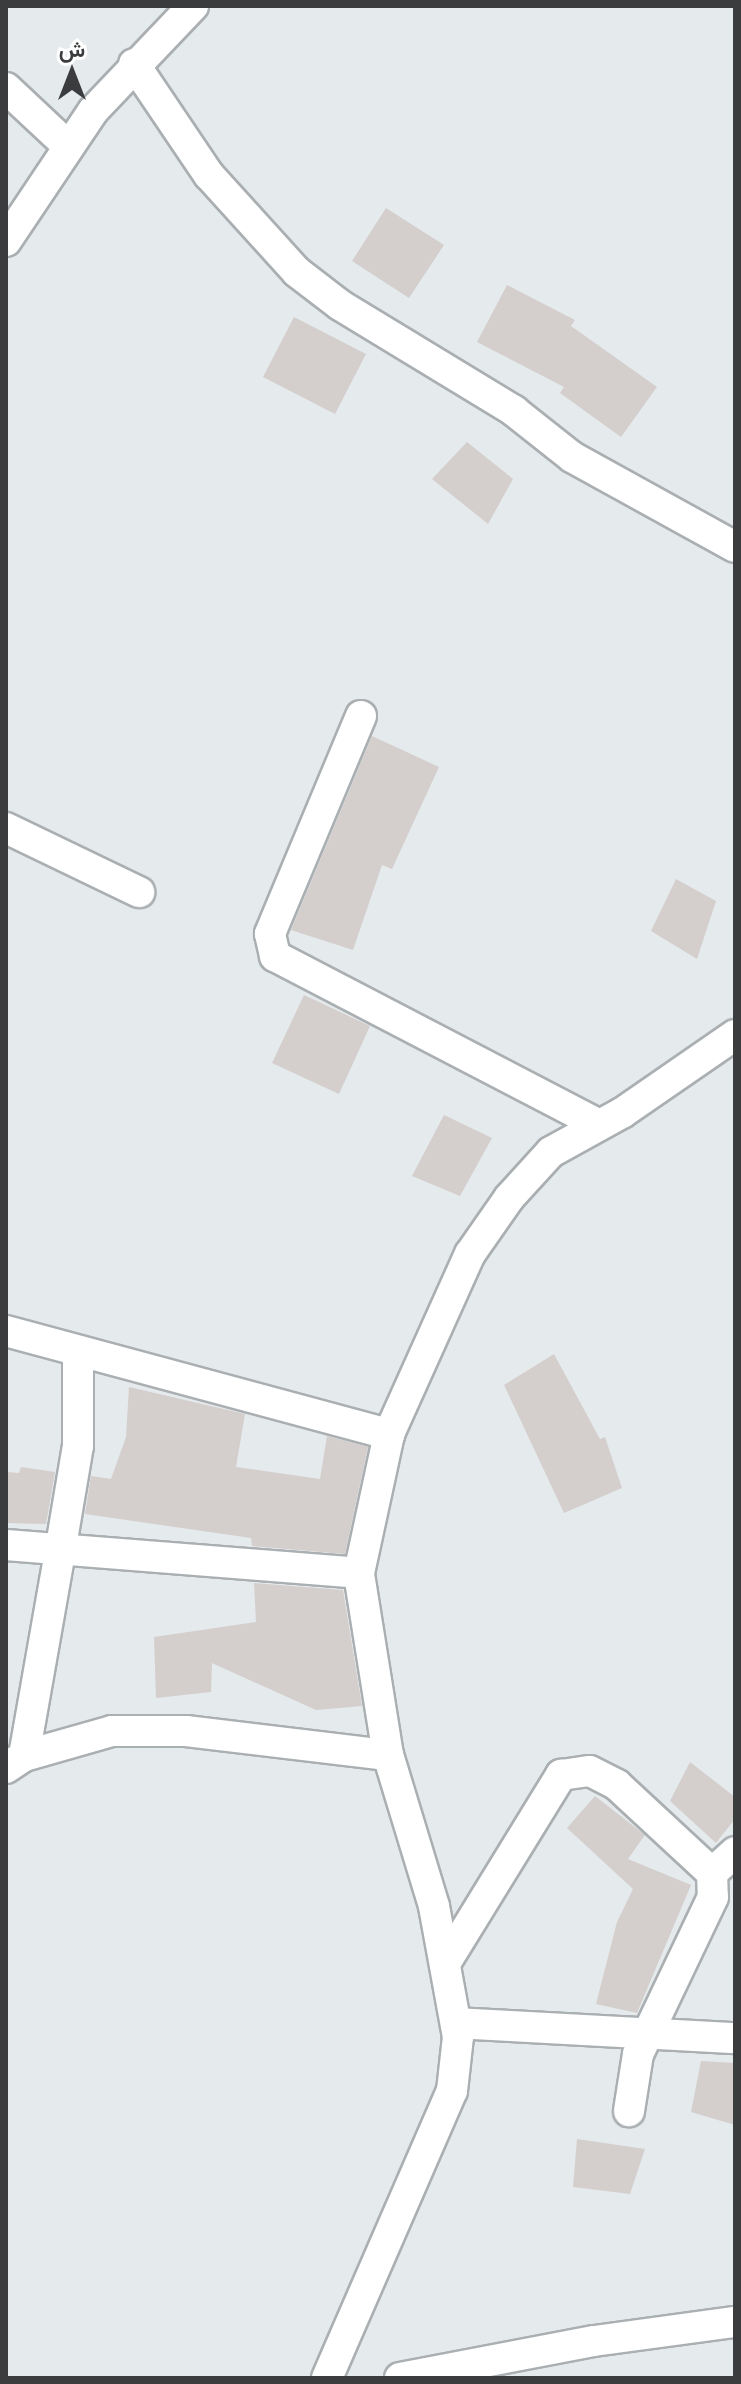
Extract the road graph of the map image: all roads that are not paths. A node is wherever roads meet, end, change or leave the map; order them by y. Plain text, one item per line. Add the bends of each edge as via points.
1 (193, 6) edge
2 (134, 64) junction
3 (12, 106) edge
4 (68, 146) junction
5 (6, 241) edge
6 (735, 547) edge
7 (361, 716) dead end
8 (6, 828) edge
9 (139, 892) dead end
10 (735, 1035) edge
11 (599, 1125) junction
12 (6, 1331) edge
13 (78, 1351) junction
14 (389, 1434) junction
15 (6, 1545) edge
16 (61, 1546) junction
17 (359, 1573) junction
18 (21, 1682) edge
19 (388, 1755) junction
20 (15, 1762) edge
21 (735, 1852) edge
22 (712, 1873) junction
23 (446, 1962) junction
24 (456, 2023) junction
25 (647, 2034) junction
26 (735, 2038) edge
27 (629, 2111) dead end
28 (735, 2322) edge
29 (327, 2378) edge
30 (400, 2378) edge

1 - 2 street
2 - 4 street
2 - 6 street via 209,175 297,272 340,305 514,411 572,457
3 - 4 street
4 - 5 street
7 - 11 street via 270,934 275,956
8 - 9 street
10 - 11 street
11 - 14 street via 551,1152 509,1198 470,1254
12 - 13 street
13 - 14 street
13 - 16 street via 78,1446
14 - 17 street
15 - 16 street
16 - 17 street
16 - 18 street
17 - 19 street
18 - 20 street
19 - 20 street via 186,1731 112,1731
19 - 23 street
21 - 22 street
22 - 23 street via 617,1785 590,1771 561,1775
22 - 25 street via 713,1897
23 - 24 street
24 - 25 street
24 - 29 street via 452,2091
25 - 26 street
25 - 27 street
28 - 30 street via 594,2341

